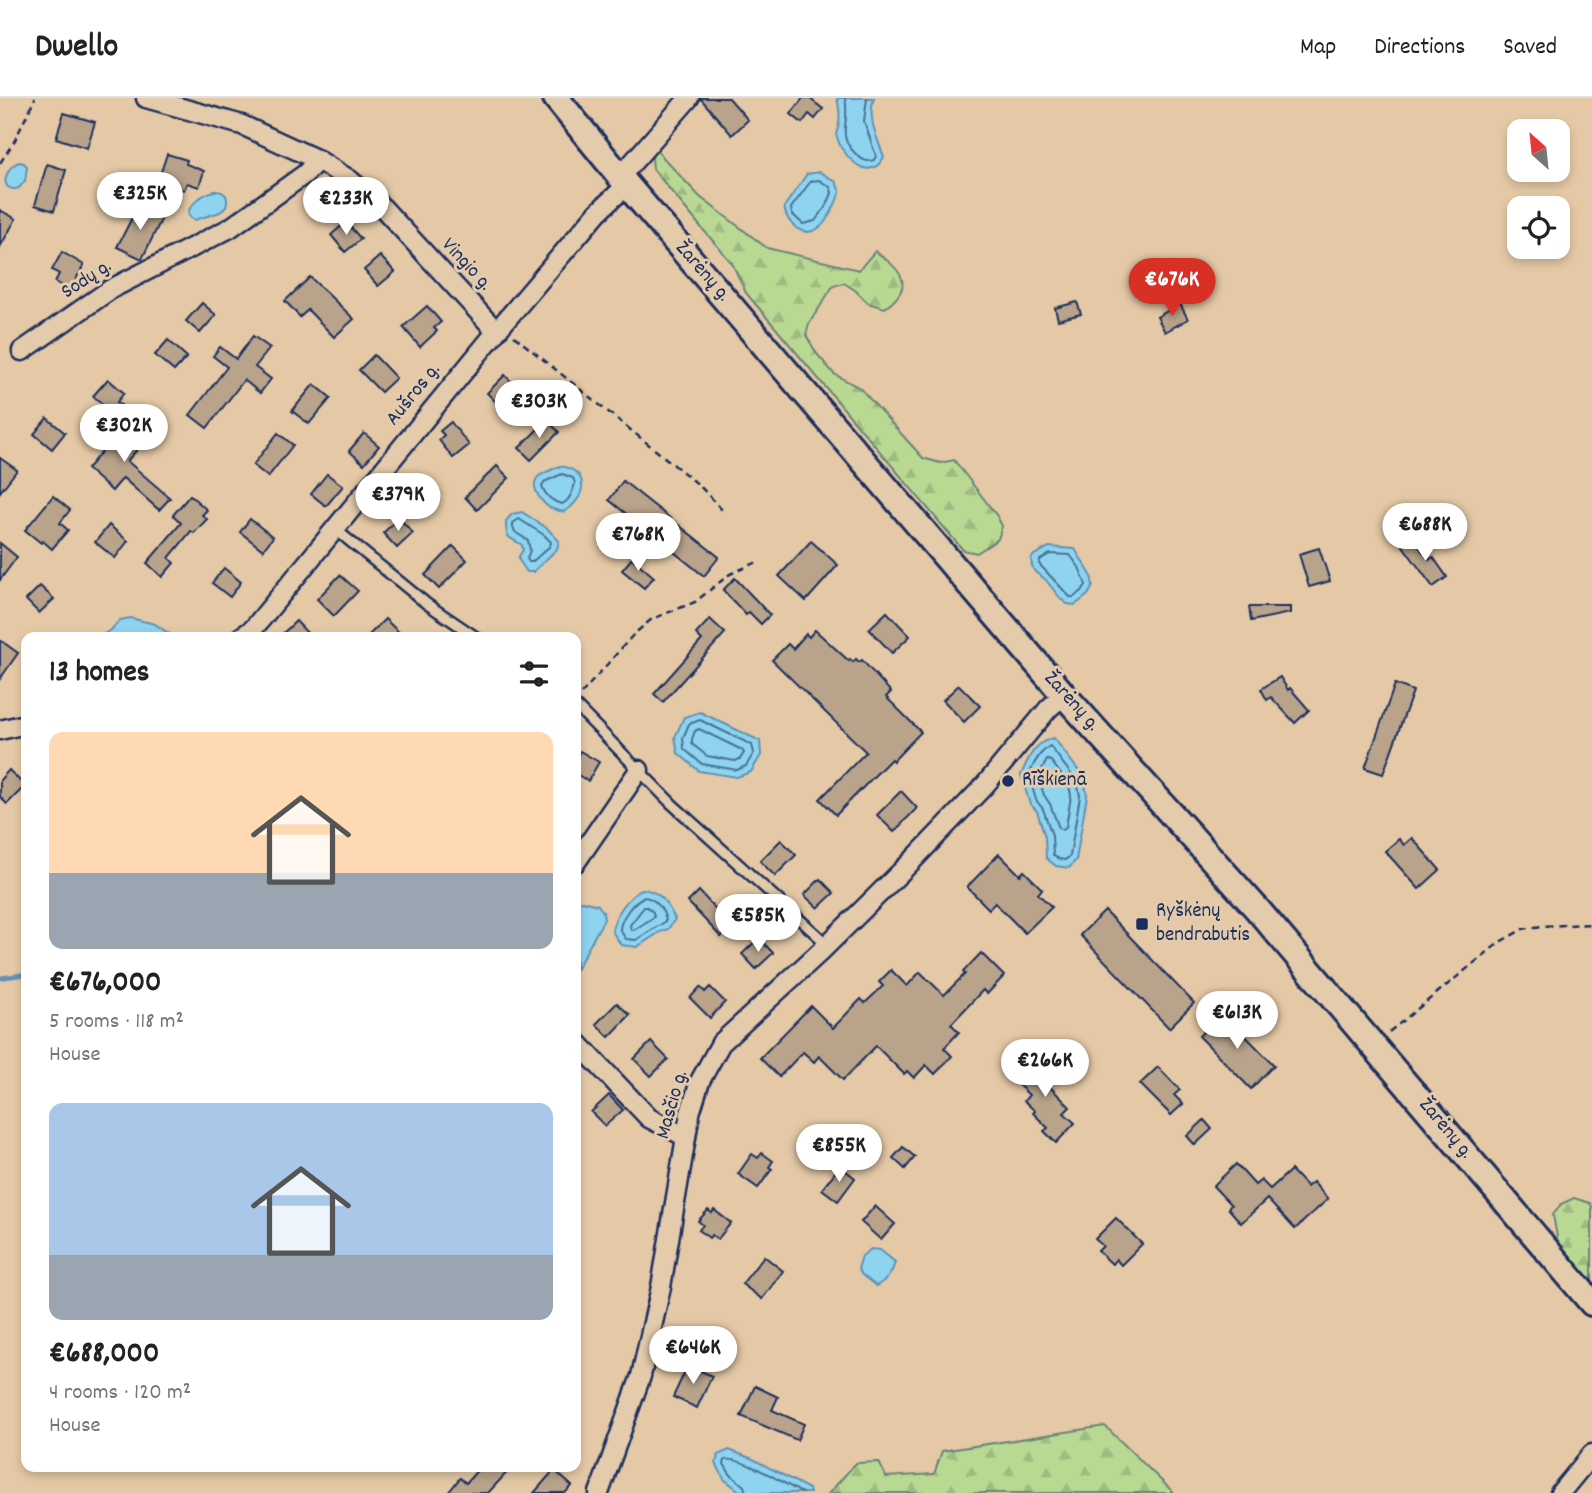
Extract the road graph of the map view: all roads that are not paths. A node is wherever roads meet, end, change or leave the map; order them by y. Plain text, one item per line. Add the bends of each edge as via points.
1 (146, 98) edge
2 (556, 98) edge
3 (688, 98) edge
4 (318, 160) junction
5 (623, 181) junction
6 (498, 329) junction
7 (22, 351) dead end
8 (335, 529) junction
9 (248, 632) edge
10 (469, 632) edge
11 (1064, 695) junction
12 (581, 711) edge
13 (21, 725) edge
14 (0, 730) edge
15 (639, 770) junction
16 (581, 855) edge
17 (828, 945) junction
18 (581, 1046) edge
19 (686, 1136) junction
20 (1592, 1303) edge
21 (1592, 1454) edge
22 (599, 1493) edge
23 (1560, 1493) edge

1 - 4 street, Vingio g. via 242,125
2 - 5 main road, Žarėnų g.
3 - 5 street, Aušros g.
4 - 6 street, Vingio g. via 383,208
4 - 7 street, Sodų g. via 230,228 111,289
5 - 6 street, Aušros g.
5 - 11 main road, Žarėnų g.
6 - 8 street, Aušros g.
8 - 9 street, Aušros g.
8 - 10 lane
11 - 17 street, Masčio g. via 985,786
11 - 20 main road, Žarėnų g. via 1258,910
12 - 15 lane
13 - 14 street
15 - 16 street
15 - 17 lane
17 - 19 street, Masčio g. via 721,1043 700,1081
18 - 19 street via 649,1118
19 - 22 street, Masčio g. via 641,1376
21 - 23 street

